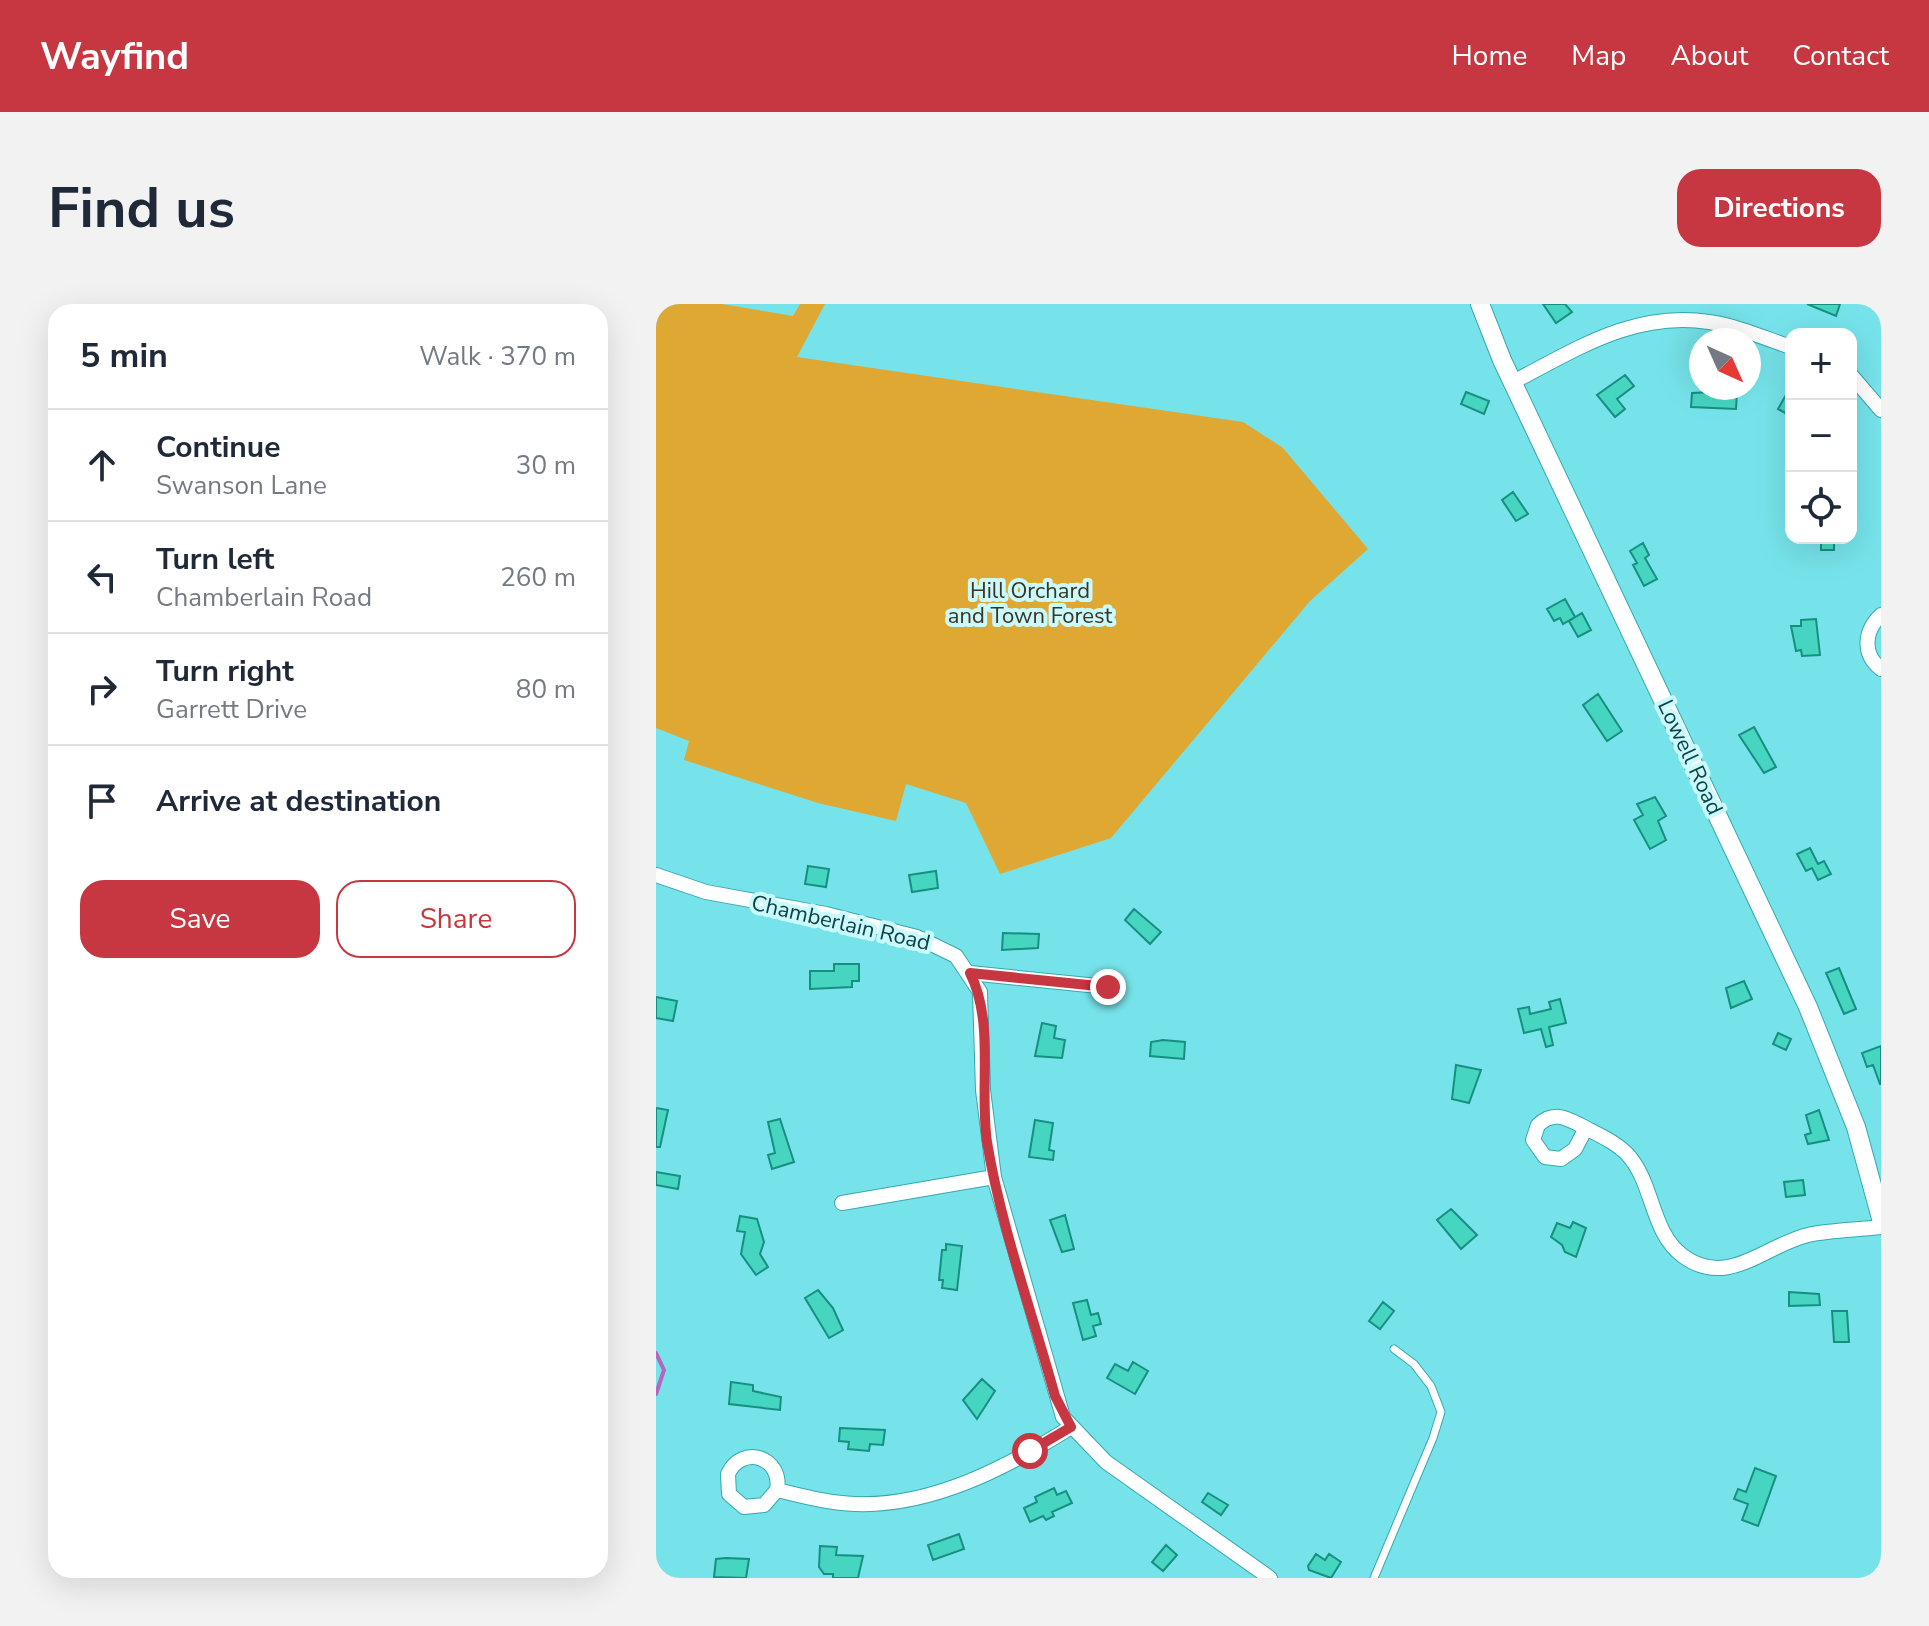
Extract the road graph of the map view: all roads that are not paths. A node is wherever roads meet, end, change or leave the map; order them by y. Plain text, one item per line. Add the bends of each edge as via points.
1 (1480, 304) edge
2 (1785, 345) edge
3 (1513, 382) junction
4 (1857, 382) edge
5 (1881, 410) edge
6 (1881, 615) edge
7 (1881, 669) edge
8 (656, 875) edge
9 (970, 973) junction
10 (1108, 987) dead end
11 (1586, 1128) dead end
12 (994, 1177) junction
13 (842, 1203) dead end
14 (1881, 1218) edge
15 (1881, 1227) edge
16 (1394, 1349) dead end
17 (1071, 1427) junction
18 (777, 1490) dead end
19 (1270, 1578) edge
20 (1374, 1578) edge

1 - 3 street, Lowell Road
2 - 3 street via 1731,327 1668,319 1603,335
3 - 14 street, Lowell Road via 1808,1007 1860,1137
4 - 5 street
6 - 7 street via 1872,624 1867,645
8 - 9 street, Chamberlain Road via 695,890 917,937 956,956
9 - 10 street
9 - 12 street via 980,992 983,1090
11 - 15 street via 1629,1156 1668,1240 1701,1266 1734,1267 1806,1236
12 - 13 street
12 - 17 street via 1055,1396
16 - 20 lane via 1431,1386 1441,1412
17 - 18 street via 948,1489 909,1501 853,1504
17 - 19 street via 1135,1484

